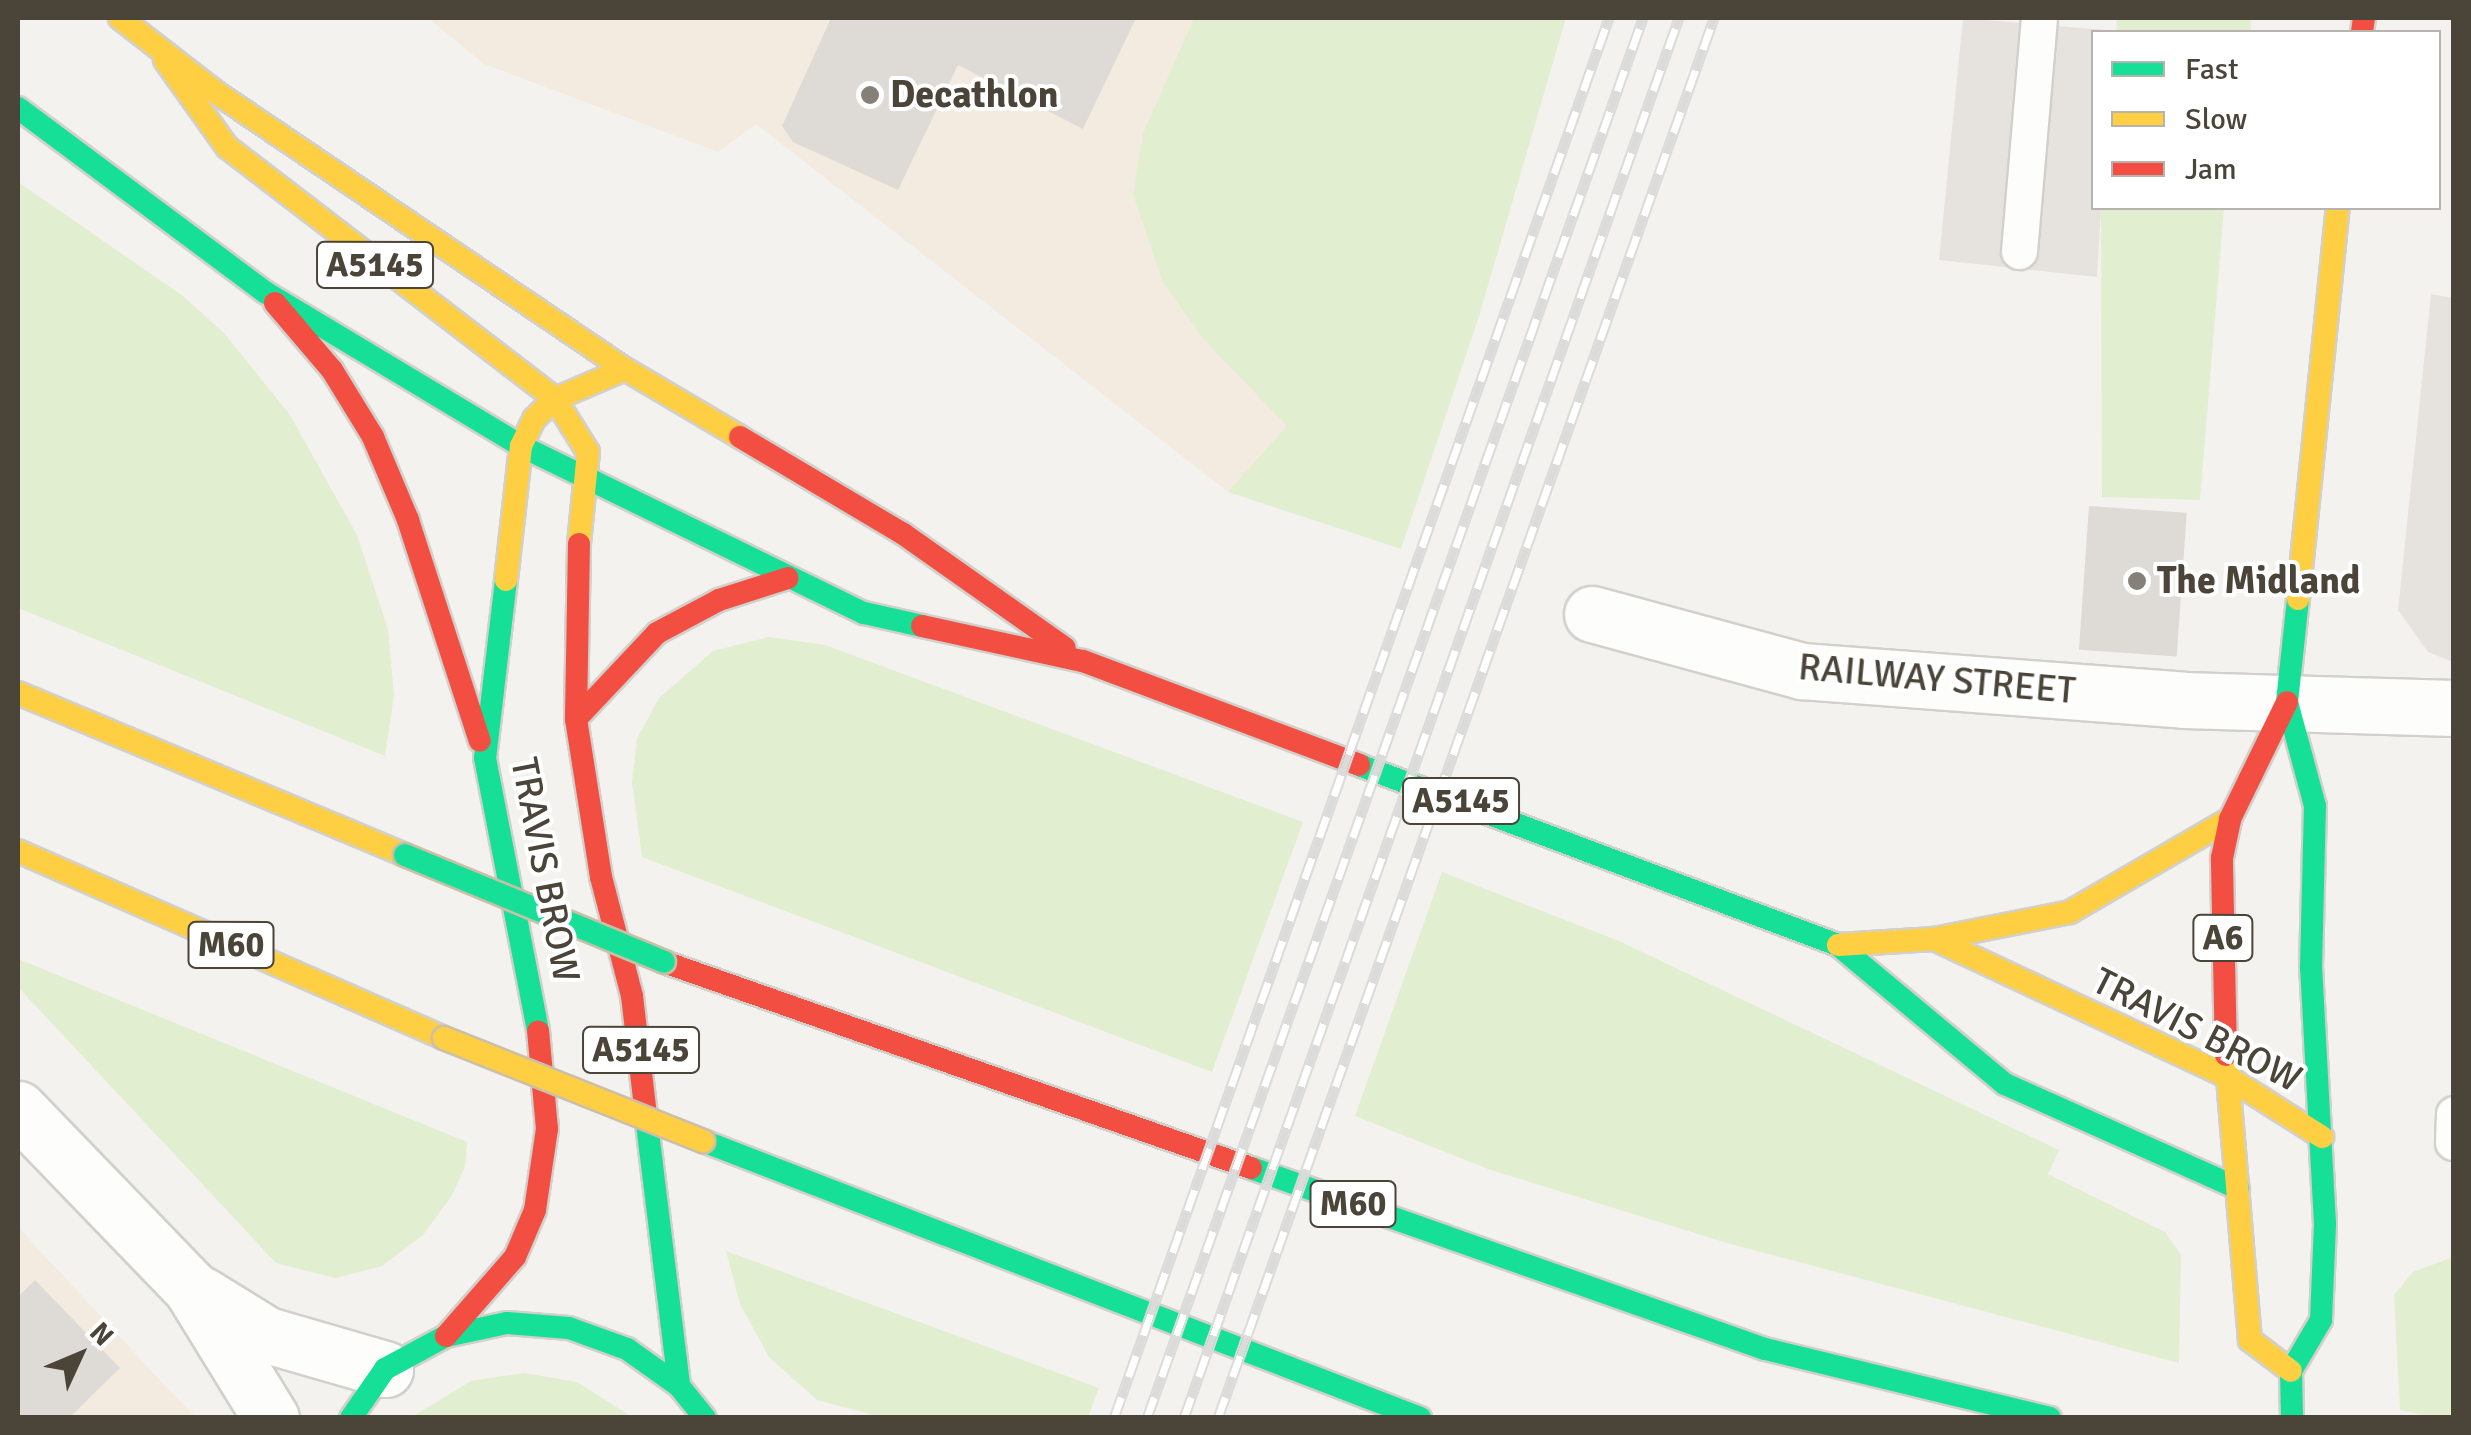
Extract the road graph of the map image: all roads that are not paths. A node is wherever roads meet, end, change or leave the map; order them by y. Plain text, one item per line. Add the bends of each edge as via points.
1 (120, 18) edge
2 (2039, 18) edge
3 (154, 44) junction
4 (18, 108) edge
5 (2338, 210) edge
6 (2018, 251) dead end
7 (265, 292) junction
8 (626, 369) junction
9 (556, 400) junction
10 (521, 446) junction
11 (585, 480) junction
12 (788, 578) junction
13 (1592, 614) dead end
14 (1083, 661) junction
15 (18, 693) edge
16 (2287, 702) junction
17 (2454, 708) edge
18 (576, 719) junction
19 (485, 758) junction
20 (2230, 820) junction
21 (18, 851) edge
22 (1934, 939) junction
23 (1838, 945) junction
24 (2226, 1076) junction
25 (18, 1109) edge
26 (2454, 1114) edge
27 (2322, 1137) junction
28 (2452, 1142) edge
29 (2288, 1157) dead end
30 (2246, 1183) junction
31 (191, 1288) junction
32 (446, 1336) junction
33 (386, 1368) junction
34 (2291, 1371) junction
35 (678, 1386) junction
36 (271, 1418) edge
37 (351, 1418) edge
38 (705, 1418) edge
39 (1420, 1418) edge
40 (2050, 1418) edge
41 (2292, 1418) edge

1 - 3 main road, TRAVIS BROW / A5145
2 - 6 lane
3 - 8 main road, TRAVIS BROW / A5145
3 - 9 main road, A5145 via 228,147
4 - 7 main road, TRAVIS BROW / A5145
5 - 16 main road, A6
7 - 10 main road, TRAVIS BROW / A5145
7 - 19 main road, A5145 via 332,370 373,437 408,520
8 - 9 main road, TRAVIS BROW / A5145
8 - 14 main road, TRAVIS BROW / A5145 via 902,533
9 - 10 main road, TRAVIS BROW / A5145 via 534,419
9 - 11 main road, A5145 via 588,452
10 - 11 main road, TRAVIS BROW / A5145
10 - 19 main road, TRAVIS BROW / A5145
11 - 12 main road, TRAVIS BROW / A5145
11 - 18 main road, TRAVIS BROW / A5145
12 - 14 main road, TRAVIS BROW / A5145 via 864,613
12 - 18 main road via 719,600 657,633
13 - 16 street, RAILWAY STREET via 1802,671
14 - 23 main road, TRAVIS BROW / A5145
15 - 40 main road, M60, bridge via 664,962 1766,1349
16 - 17 street, RAILWAY STREET
16 - 20 main road, A6
16 - 27 main road, A6 via 2315,806 2311,968
18 - 35 main road, TRAVIS BROW / A5145 via 601,878 635,1012
19 - 32 main road, TRAVIS BROW / A5145 via 494,826 535,999 546,1129 538,1199 515,1257
20 - 22 main road via 2070,912
20 - 24 main road, A6 via 2222,858
21 - 39 main road, M60, bridge via 444,1038
22 - 23 main road, TRAVIS BROW / A5145
22 - 24 main road, TRAVIS BROW / A5145
23 - 30 main road, TRAVIS BROW / A5145 via 2005,1084
24 - 27 main road, TRAVIS BROW / A5145
24 - 30 main road, A6
25 - 31 street
26 - 28 lane
27 - 29 main road, TRAVIS BROW
27 - 34 main road, A6 via 2322,1320
30 - 34 main road, A6 via 2250,1340
31 - 33 street via 267,1334
31 - 36 street
32 - 33 main road
32 - 35 main road via 507,1323 569,1328 628,1349
33 - 37 main road
34 - 41 main road
35 - 38 main road

